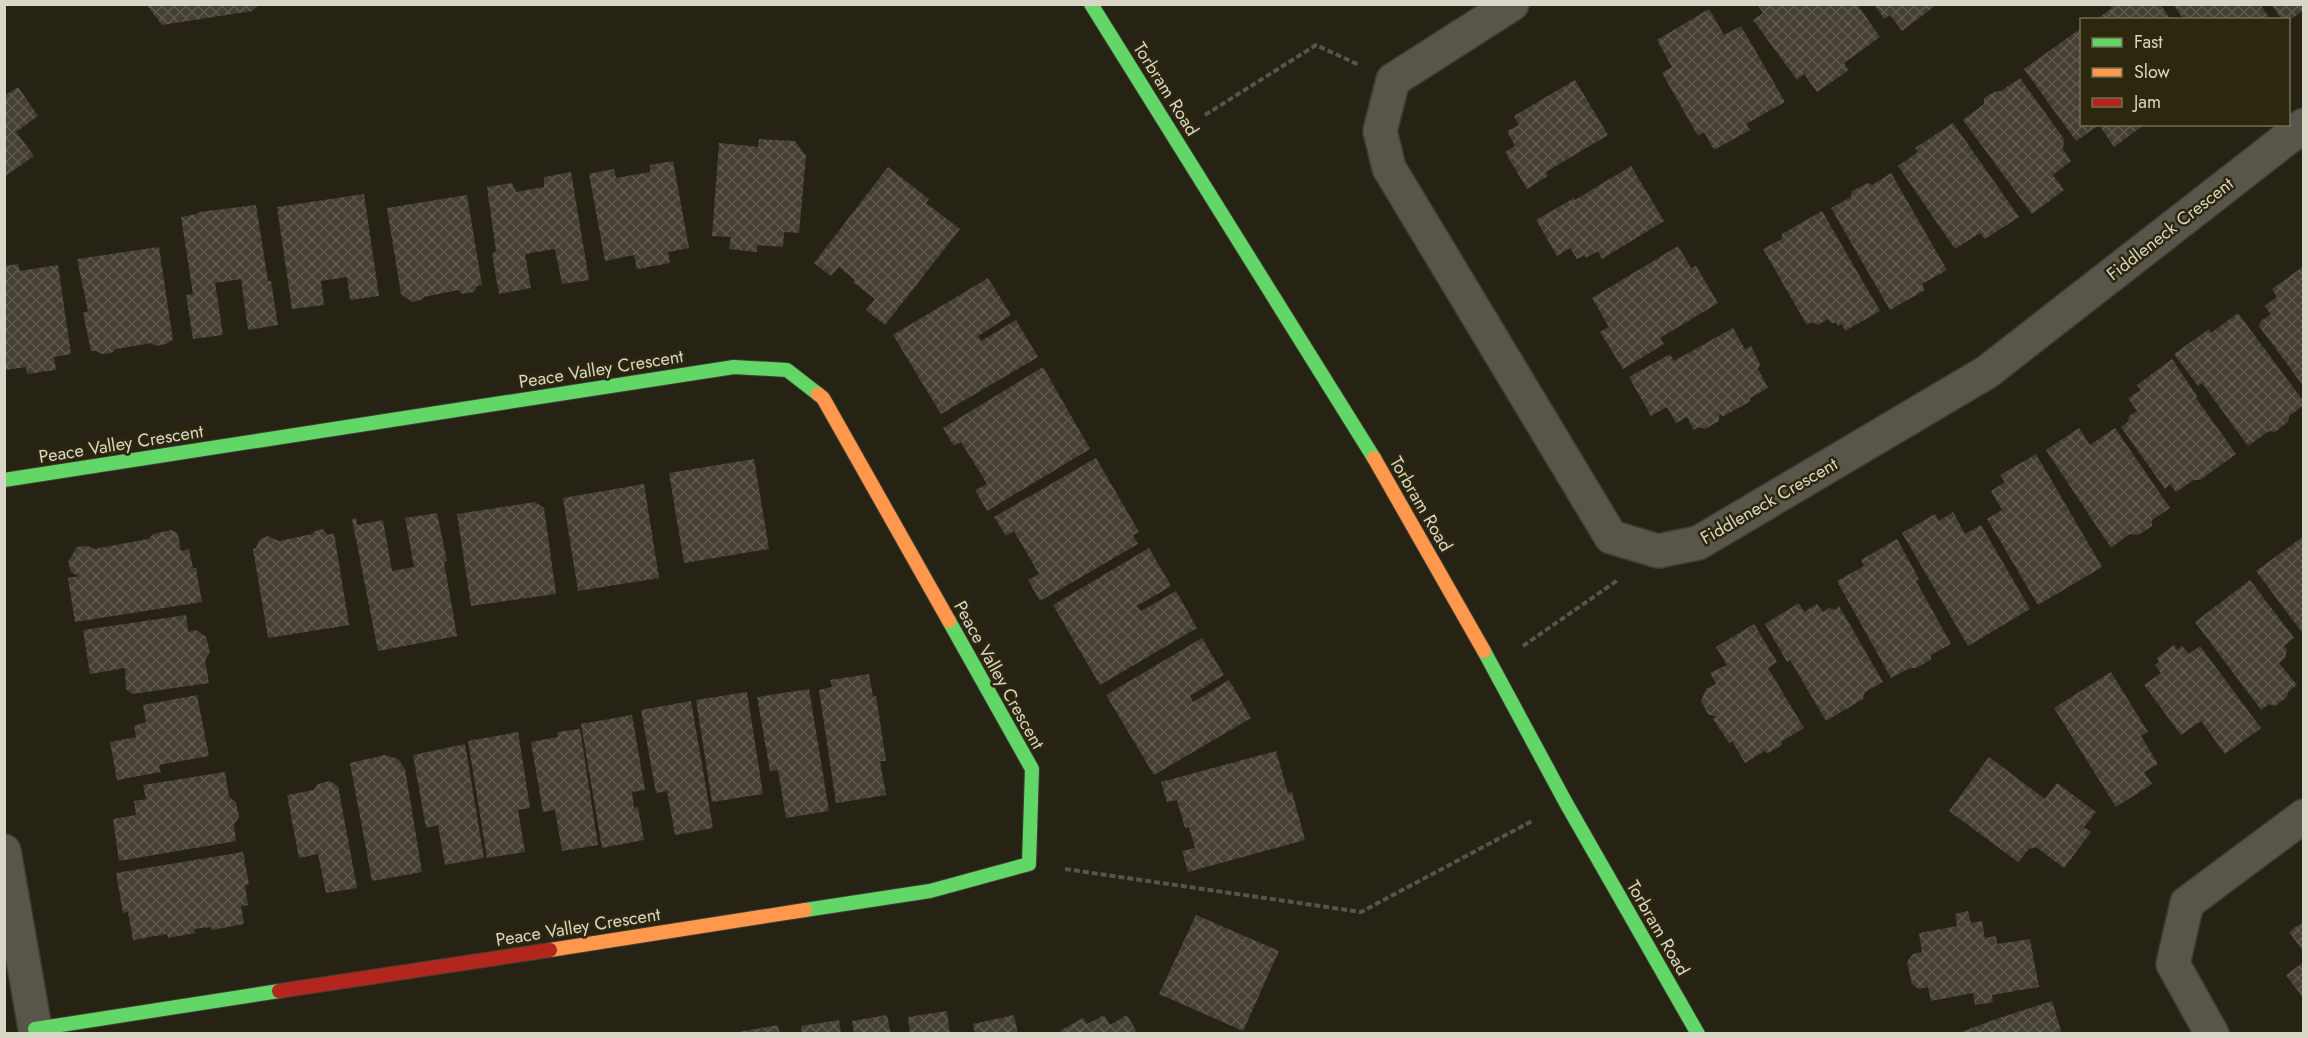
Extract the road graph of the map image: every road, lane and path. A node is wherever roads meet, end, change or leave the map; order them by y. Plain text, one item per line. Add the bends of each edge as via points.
1 (1091, 4) edge
2 (1512, 4) edge
3 (1393, 80) junction
4 (2304, 125) edge
5 (1174, 134) junction
6 (4, 480) edge
7 (1658, 551) junction
8 (1493, 667) junction
9 (1566, 803) junction
10 (2304, 816) edge
11 (4, 851) edge
12 (1029, 864) junction
13 (36, 1031) edge
14 (1698, 1034) edge
15 (2212, 1034) edge

1 - 5 street, Torbram Road
2 - 3 street
3 - 5 path via 1316,45
3 - 7 street, Fiddleneck Crescent via 1380,131 1389,168 1611,537
4 - 7 street, Fiddleneck Crescent via 1987,372 1698,543
5 - 8 street, Torbram Road via 1379,466
6 - 12 street, Peace Valley Crescent via 734,366 787,370 823,398 1032,769
7 - 8 path
8 - 9 street, Torbram Road
9 - 12 path via 1361,912
9 - 14 street, Torbram Road
10 - 15 street via 2187,903 2173,964
11 - 13 street
12 - 13 street, Peace Valley Crescent via 930,891

